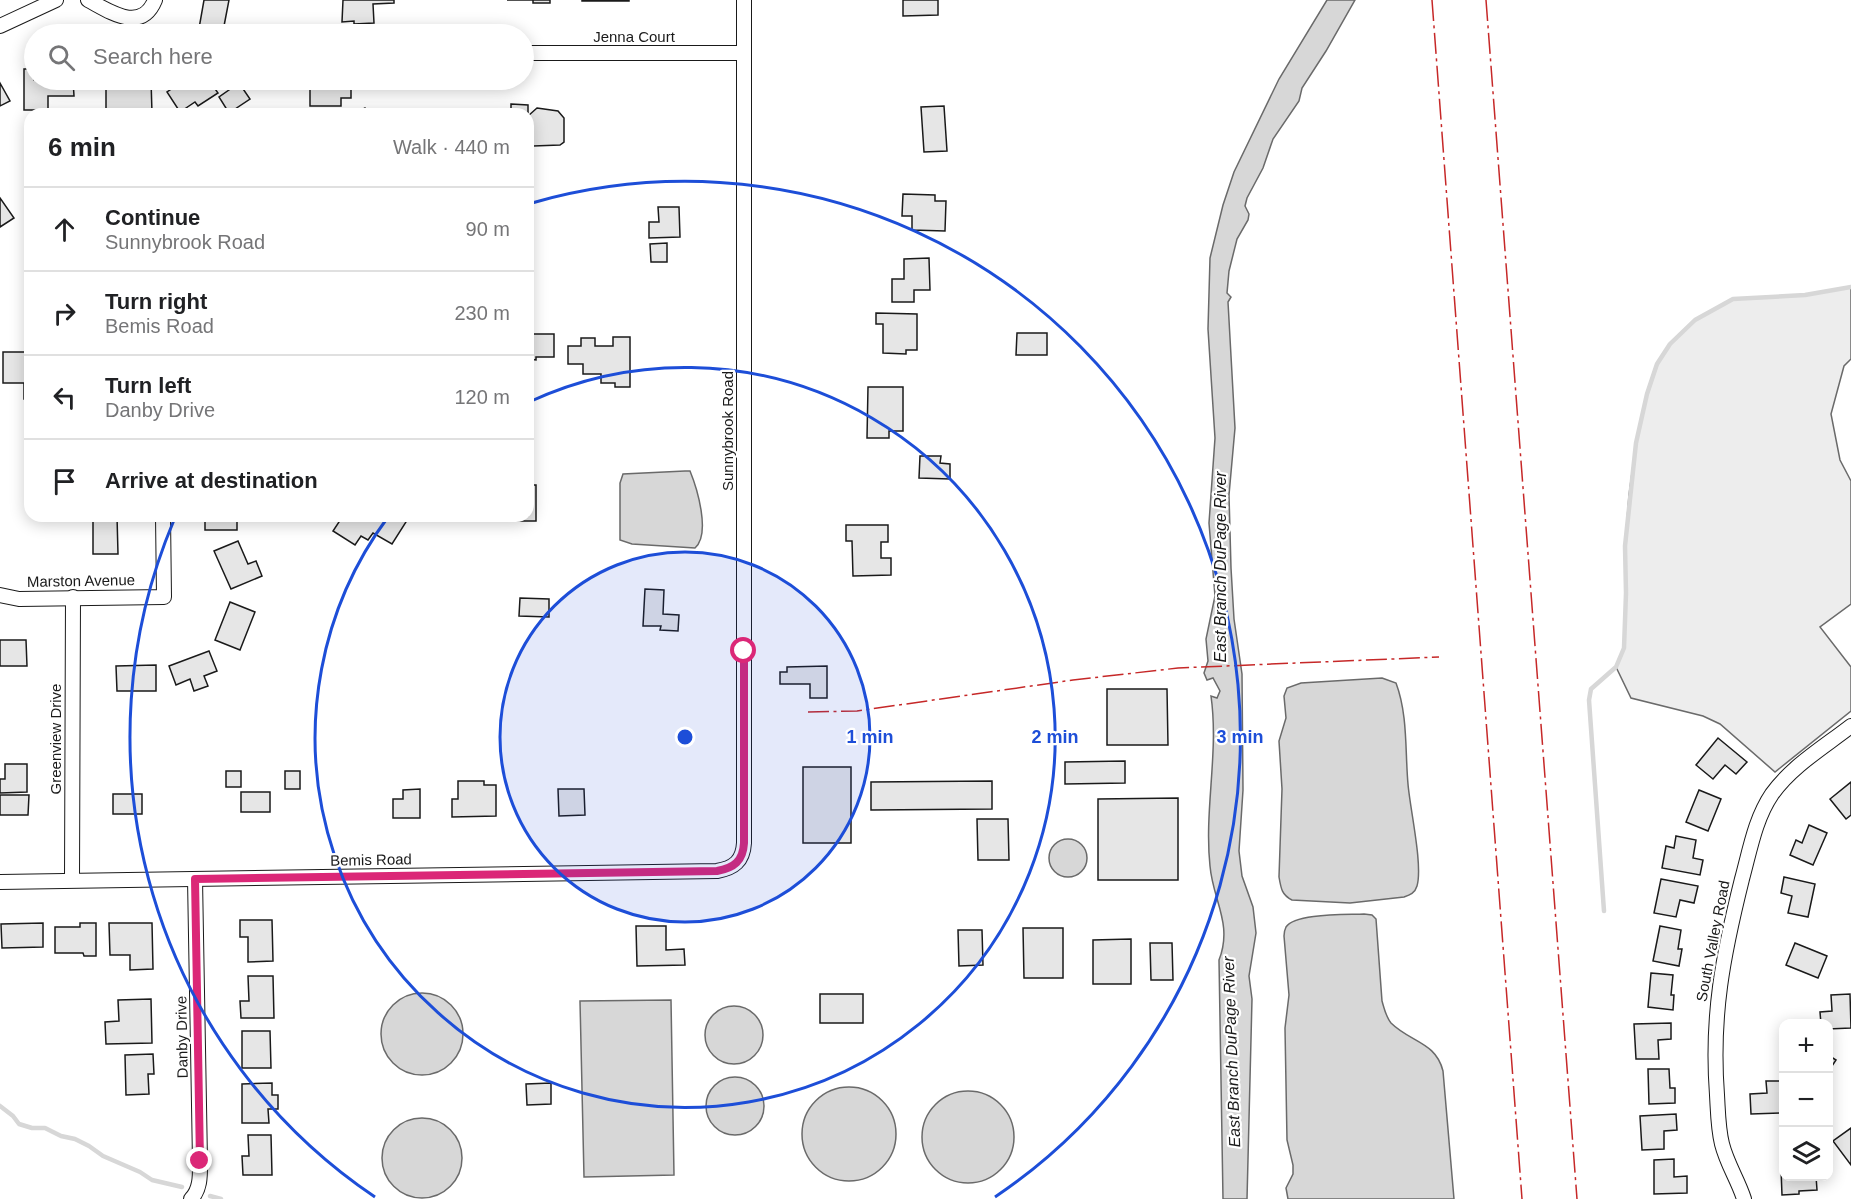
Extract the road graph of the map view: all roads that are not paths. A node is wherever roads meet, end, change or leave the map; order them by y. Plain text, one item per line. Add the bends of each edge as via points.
1 (56, 0) edge
2 (88, 0) edge
3 (155, 0) edge
4 (744, 0) edge
5 (0, 26) edge
6 (534, 53) edge
7 (744, 53) junction
8 (163, 522) edge
9 (0, 595) edge
10 (73, 597) junction
11 (1851, 726) edge
12 (739, 861) joint
13 (195, 879) junction
14 (72, 880) junction
15 (0, 882) edge
16 (194, 1196) edge
17 (1744, 1199) edge

1 - 5 street
2 - 3 street via 132,18 149,11
4 - 7 street, Sunnybrook Road
6 - 7 street, Jenna Court
7 - 12 street, Sunnybrook Road via 744,852
8 - 10 street, Marston Avenue via 164,597
9 - 10 street, Marston Avenue via 19,599
10 - 14 street, Greenview Drive
11 - 17 street, South Valley Road via 1793,771 1773,793 1753,836 1734,911 1719,984 1715,1066 1722,1145
12 - 13 street, Bemis Road via 717,871
13 - 14 street, Bemis Road
13 - 16 street, Danby Drive via 200,1178
14 - 15 street, Bemis Road

